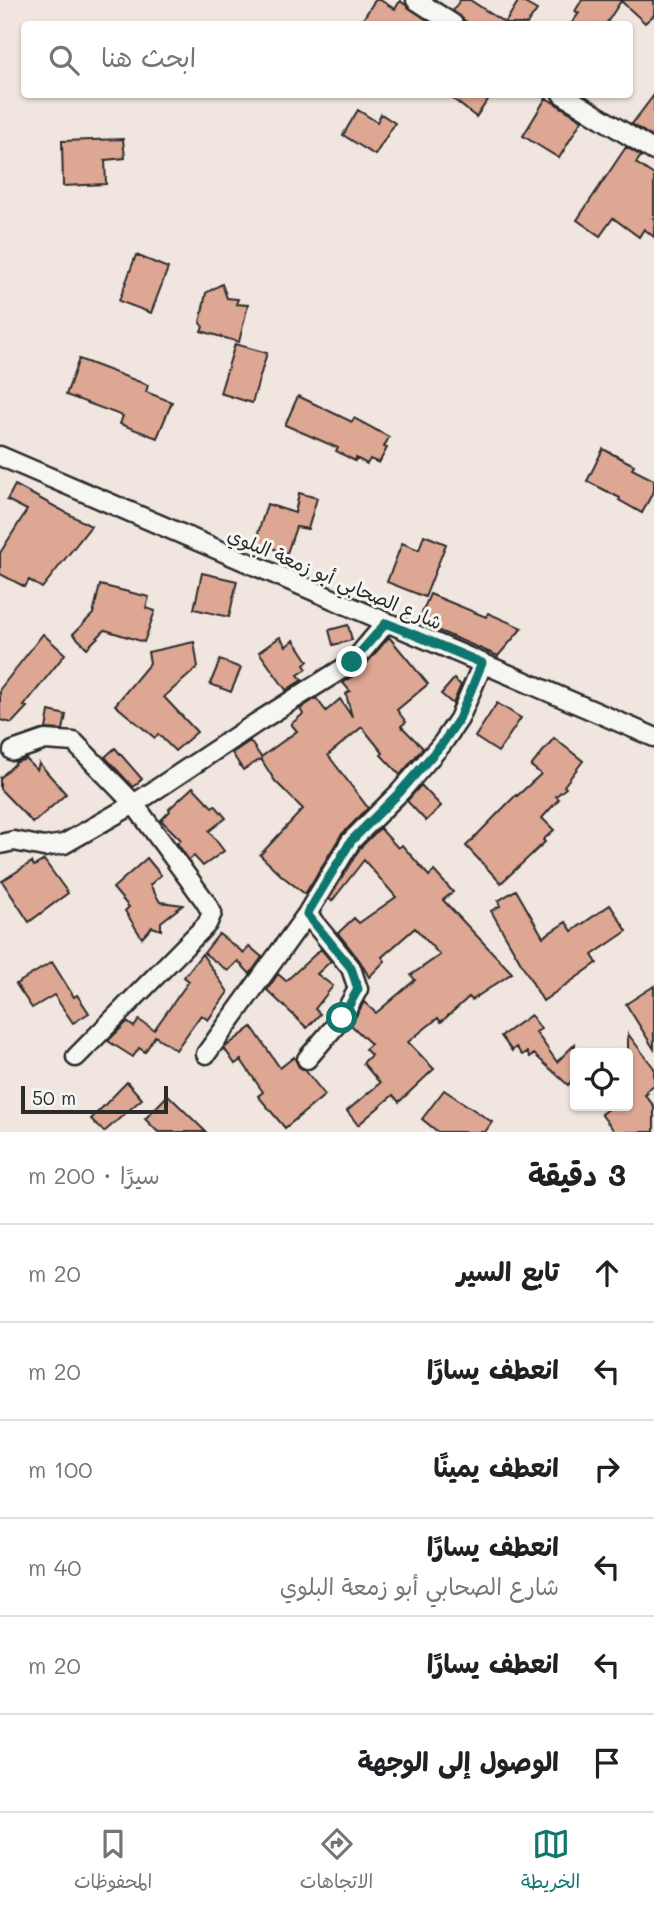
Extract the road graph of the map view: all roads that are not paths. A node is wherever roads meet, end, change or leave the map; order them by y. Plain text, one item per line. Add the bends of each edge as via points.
1 (416, 0) edge
2 (448, 21) edge
3 (568, 98) edge
4 (654, 151) edge
5 (0, 456) edge
6 (386, 623) junction
7 (482, 663) junction
8 (654, 737) edge
9 (13, 751) dead end
10 (134, 804) junction
11 (0, 844) edge
12 (307, 914) junction
13 (206, 1054) dead end
14 (76, 1057) dead end
15 (307, 1059) dead end

1 - 2 street
3 - 4 street
5 - 6 street, شارع الصحابي أبو زمعة البلوي
6 - 7 street, شارع الصحابي أبو زمعة البلوي
6 - 10 street via 352,662
7 - 8 street, شارع الصحابي أبو زمعة البلوي
7 - 12 street via 459,719 442,744 351,841
9 - 10 street via 45,740 74,742
10 - 11 street via 64,844
10 - 14 street via 212,913 207,924
12 - 13 street
12 - 15 street via 351,968 358,989 342,1018

